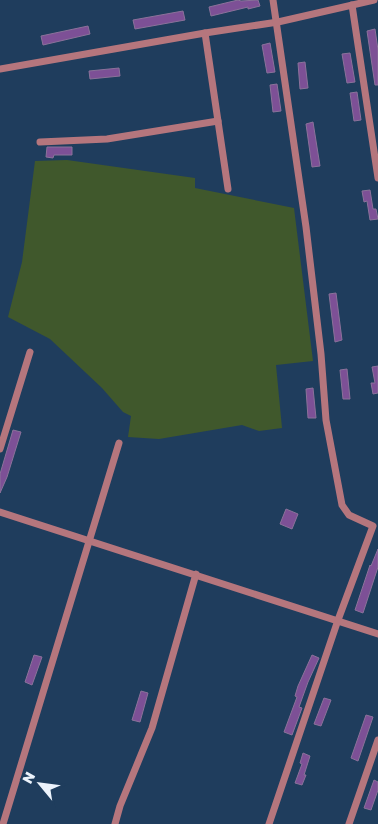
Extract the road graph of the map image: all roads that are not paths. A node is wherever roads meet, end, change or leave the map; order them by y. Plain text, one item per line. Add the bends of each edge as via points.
1 (273, 0) edge
2 (374, 0) edge
3 (352, 5) junction
4 (278, 22) junction
5 (205, 33) junction
6 (0, 70) edge
7 (218, 121) junction
8 (40, 142) dead end
9 (378, 178) edge
10 (228, 189) dead end
11 (30, 352) dead end
12 (119, 443) dead end
13 (0, 449) edge
14 (0, 512) edge
15 (88, 540) junction
16 (196, 574) junction
17 (338, 620) junction
18 (378, 634) edge
19 (378, 740) edge
20 (3, 824) edge
21 (115, 824) edge
22 (269, 824) edge
23 (348, 824) edge

1 - 4 street
2 - 3 street
3 - 4 street
3 - 9 street
4 - 5 street
4 - 17 street via 306,227 326,420 342,505 350,515 373,526
5 - 6 street
5 - 7 street
7 - 8 street via 107,140
7 - 10 street
11 - 13 street
12 - 15 street
14 - 15 street
15 - 16 street
15 - 20 street
16 - 17 street
16 - 21 street via 152,728
17 - 18 street
17 - 22 street
19 - 23 street

